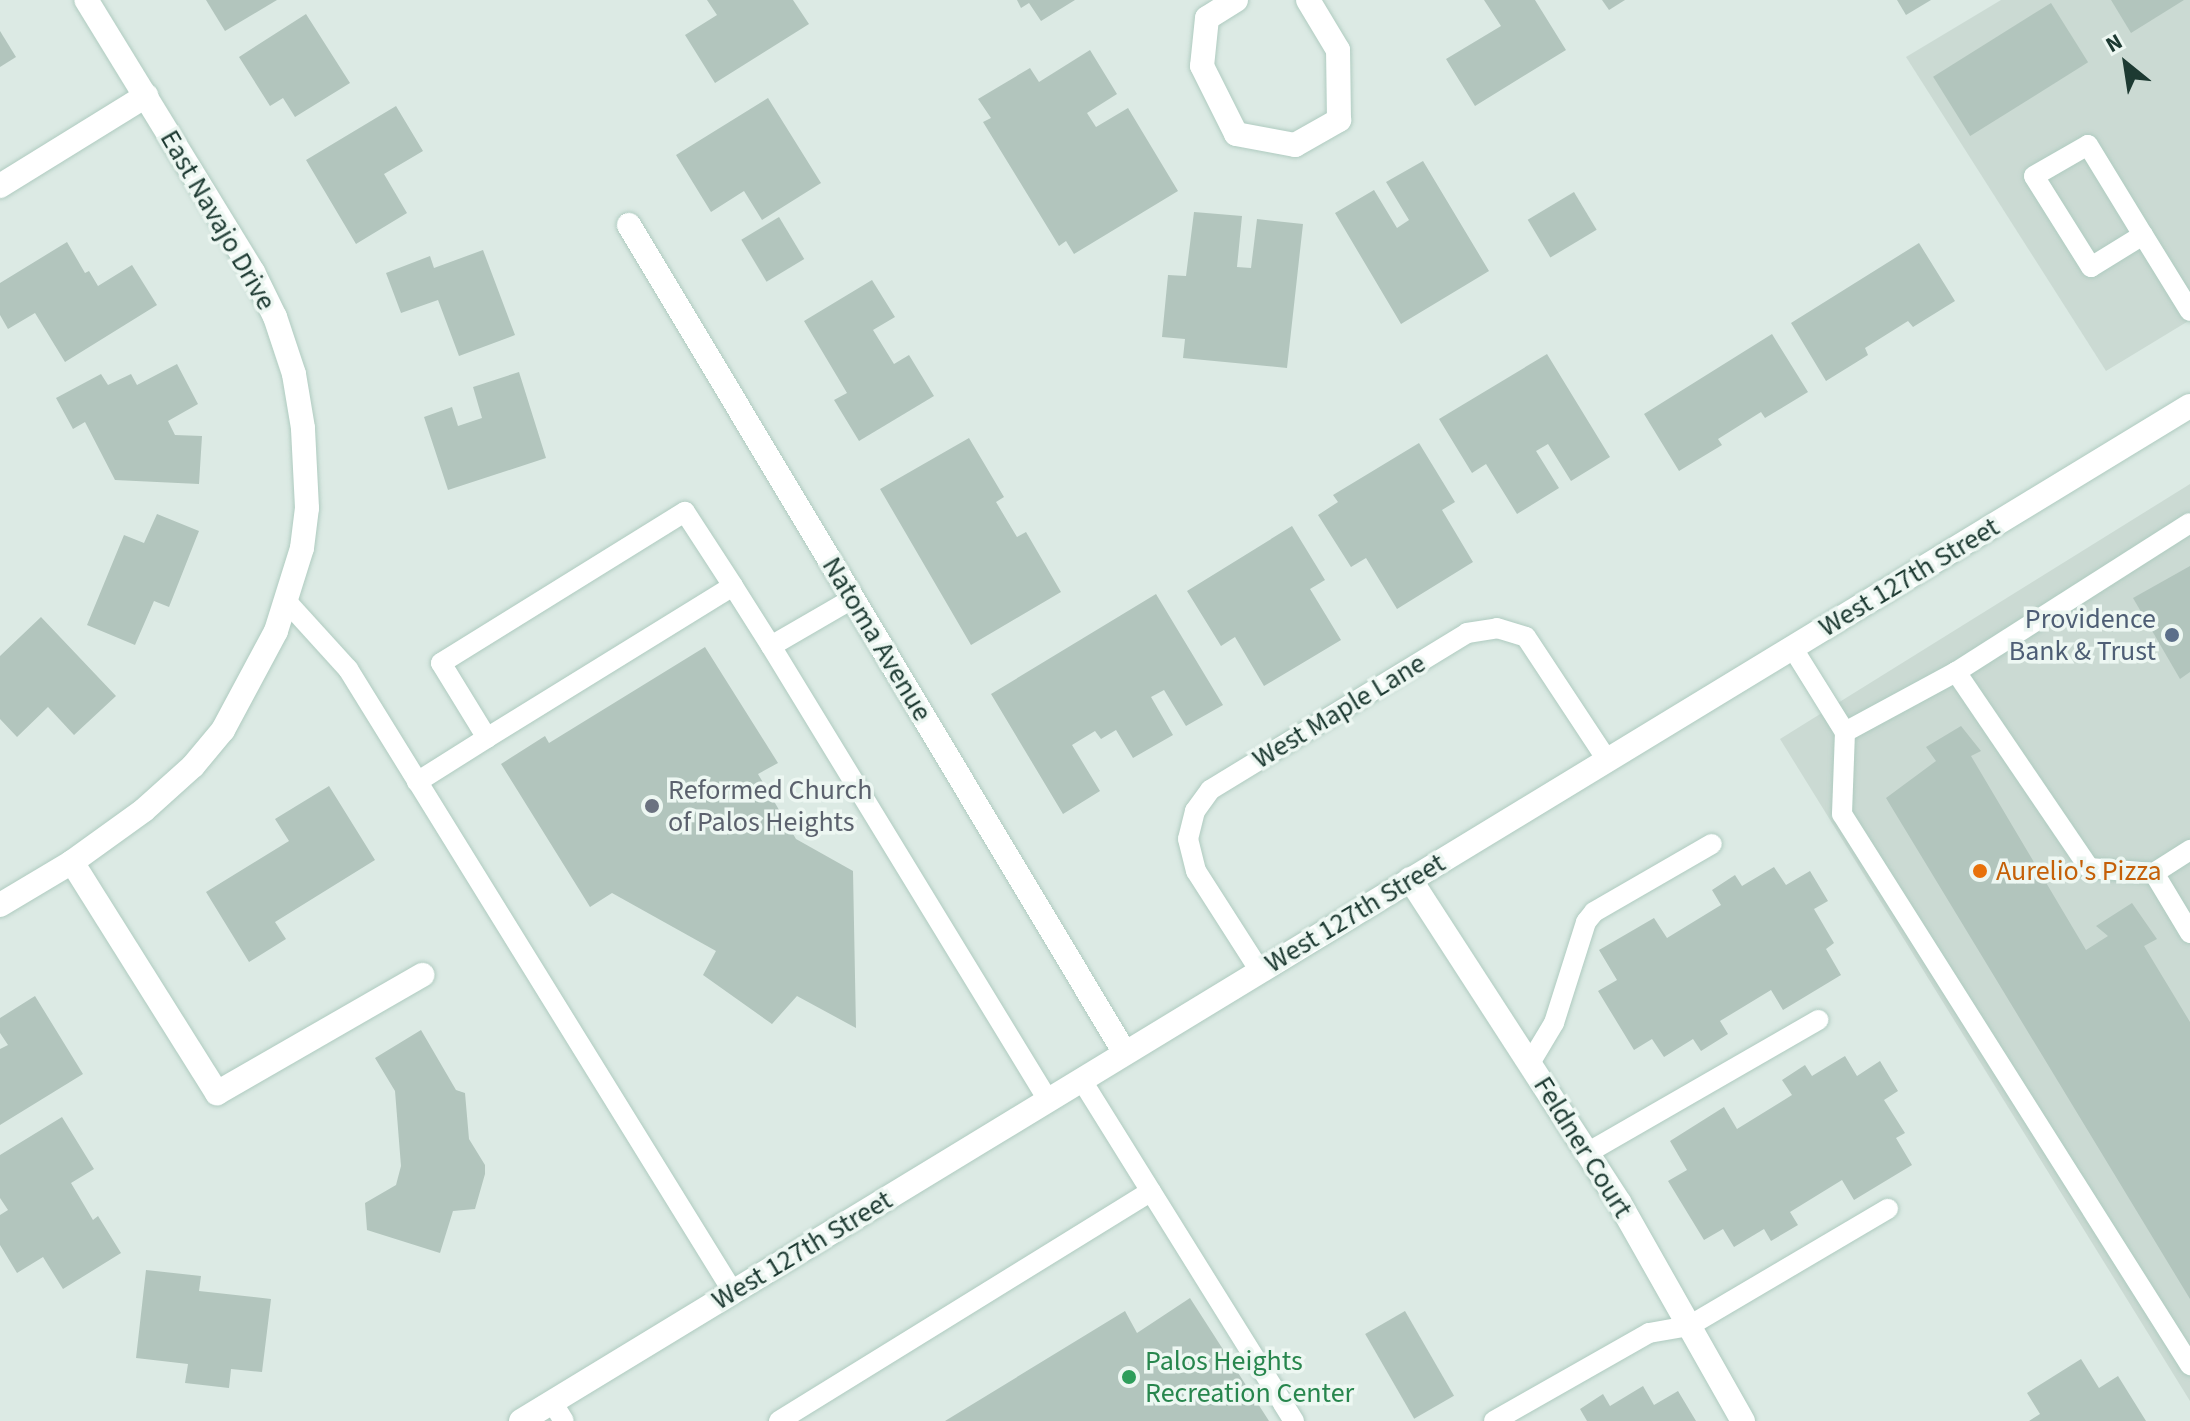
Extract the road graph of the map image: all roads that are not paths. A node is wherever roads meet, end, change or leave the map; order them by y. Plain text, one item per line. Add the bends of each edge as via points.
1 (86, 0) edge
2 (1236, 0) edge
3 (1308, 0) edge
4 (146, 96) junction
5 (0, 186) edge
6 (629, 225) dead end
7 (2143, 235) junction
8 (2190, 311) edge
9 (2190, 406) edge
10 (2190, 523) edge
11 (733, 586) junction
12 (852, 599) junction
13 (287, 602) junction
14 (771, 646) junction
15 (1792, 647) junction
16 (1956, 672) junction
17 (1845, 732) junction
18 (487, 738) junction
19 (1607, 760) junction
20 (417, 782) junction
21 (1712, 844) dead end
22 (2190, 850) edge
23 (72, 862) junction
24 (2154, 873) junction
25 (1410, 879) junction
26 (0, 905) edge
27 (2190, 933) edge
28 (1260, 971) junction
29 (422, 975) dead end
30 (1818, 1020) dead end
31 (1125, 1053) junction
32 (1530, 1063) junction
33 (1081, 1079) junction
34 (1048, 1100) junction
35 (1587, 1153) junction
36 (1151, 1191) junction
37 (1888, 1209) dead end
38 (733, 1292) junction
39 (1689, 1326) junction
40 (2190, 1365) edge
41 (558, 1412) edge
42 (521, 1421) edge
43 (779, 1421) edge
44 (1294, 1421) edge
45 (1494, 1421) edge
46 (1743, 1421) edge

1 - 4 street, East Navajo Drive
2 - 3 street via 1207,18 1202,66 1236,134 1295,145 1339,120 1338,50
4 - 5 street
4 - 13 street, East Navajo Drive via 253,272 294,374 307,508
6 - 12 street, Natoma Avenue
7 - 7 lane via 2088,145 2034,176 2091,267
7 - 8 lane
9 - 15 street, West 127th Street
10 - 16 lane
11 - 14 lane
11 - 18 lane
11 - 18 lane via 685,512 441,663
12 - 14 lane
12 - 31 street, Natoma Avenue
13 - 20 lane via 348,669
13 - 23 street, East Navajo Drive via 244,697 193,766 144,810
14 - 34 lane
15 - 17 lane
15 - 19 street, West 127th Street
16 - 17 lane
16 - 24 lane via 2089,868
17 - 40 lane via 1842,814
18 - 20 lane
19 - 25 street, West 127th Street
19 - 28 lane, West Maple Lane via 1526,637 1497,628 1453,641 1210,790 1195,811 1188,839 1196,871
20 - 38 lane
21 - 32 lane via 1594,912 1586,922 1554,1023
22 - 24 lane
23 - 26 street, East Navajo Drive
23 - 29 street via 217,1093
24 - 27 lane
25 - 28 street, West 127th Street
25 - 32 street, Feldner Court
28 - 31 street, West 127th Street
30 - 35 lane
31 - 33 street, West 127th Street
32 - 35 street, Feldner Court
33 - 34 street, West 127th Street
33 - 36 lane
34 - 38 street, West 127th Street
35 - 39 street, Feldner Court
36 - 43 lane
36 - 44 lane
37 - 39 lane
38 - 41 street, West 127th Street
39 - 45 lane via 1649,1333
39 - 46 street, Feldner Court
41 - 42 street, West 127th Street

